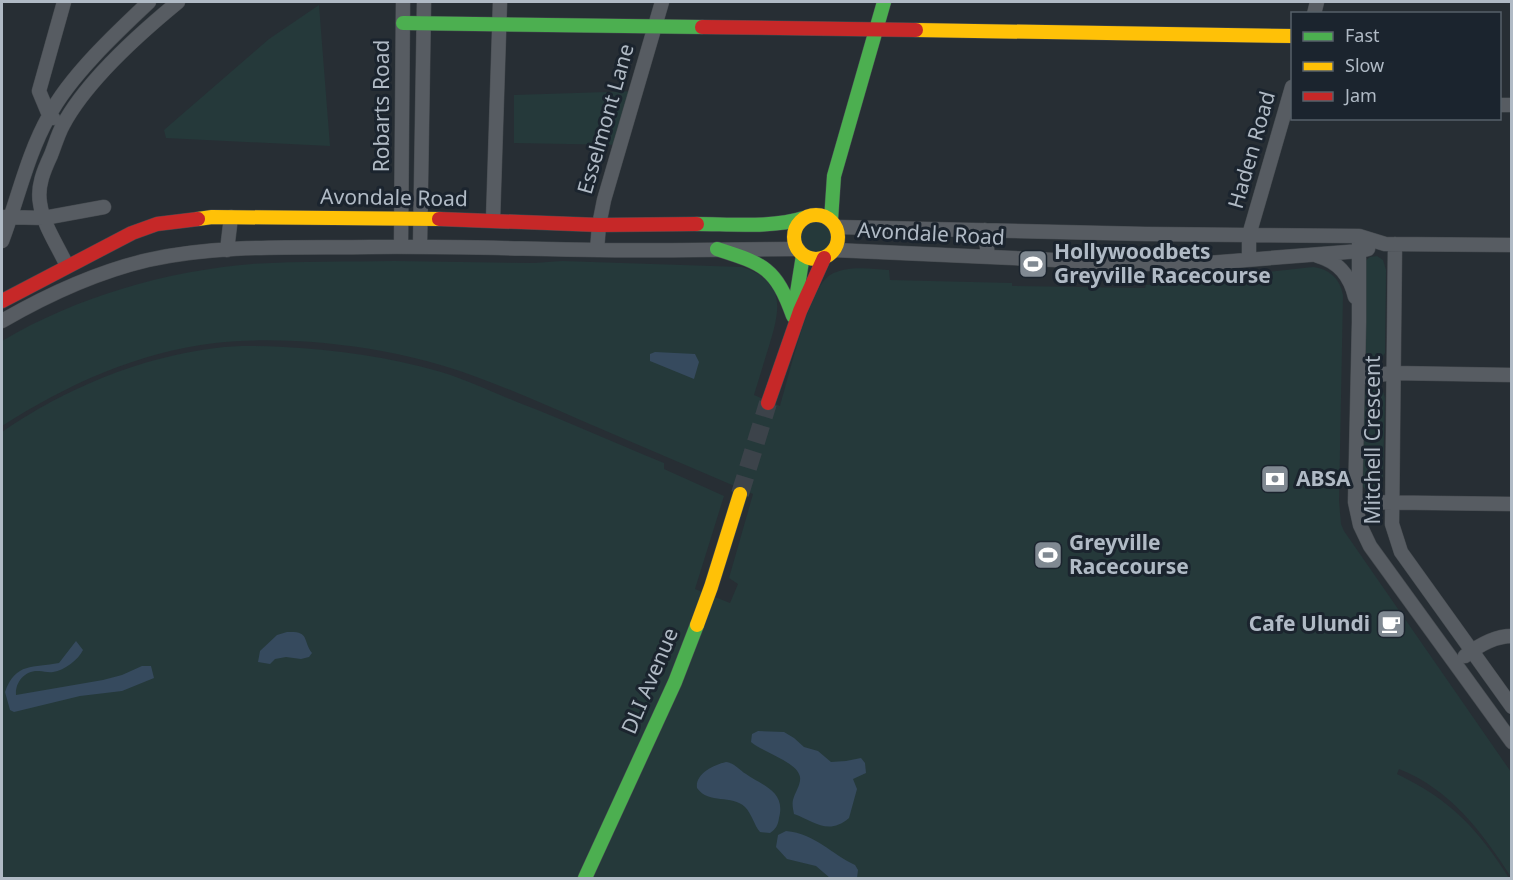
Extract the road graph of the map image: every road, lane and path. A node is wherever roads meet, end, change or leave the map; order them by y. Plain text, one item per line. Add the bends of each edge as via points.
1 (64, 2) edge
2 (149, 2) edge
3 (178, 2) edge
4 (403, 2) edge
5 (424, 2) edge
6 (500, 2) edge
7 (662, 2) edge
8 (884, 2) edge
9 (161, 16) junction
10 (403, 23) junction
11 (424, 23) junction
12 (500, 24) junction
13 (654, 28) junction
14 (876, 30) junction
15 (1291, 36) edge
16 (1291, 96) edge
17 (49, 115) junction
18 (63, 125) junction
19 (834, 176) junction
20 (104, 207) dead end
21 (808, 216) junction
22 (6, 217) edge
23 (231, 217) junction
24 (44, 218) junction
25 (402, 218) junction
26 (421, 219) junction
27 (493, 220) junction
28 (833, 224) junction
29 (599, 225) junction
30 (985, 230) junction
31 (1249, 235) junction
32 (1359, 236) junction
33 (2, 241) edge
34 (1390, 244) junction
35 (1512, 244) edge
36 (420, 246) junction
37 (401, 247) junction
38 (717, 249) junction
39 (227, 250) junction
40 (597, 250) junction
41 (1360, 251) junction
42 (800, 252) junction
43 (829, 254) junction
44 (1305, 255) junction
45 (988, 257) junction
46 (1249, 260) junction
47 (67, 266) junction
48 (2, 301) edge
49 (793, 316) junction
50 (2, 321) edge
51 (1359, 322) junction
52 (789, 336) junction
53 (1392, 373) junction
54 (1512, 375) edge
55 (1358, 378) junction
56 (768, 403) tunnel mouth
57 (740, 494) tunnel mouth
58 (1354, 502) junction
59 (1390, 502) junction
60 (1512, 504) edge
61 (1512, 636) edge
62 (1471, 651) junction
63 (1456, 663) junction
64 (1512, 707) edge
65 (1512, 742) edge
66 (585, 879) edge

1 - 17 street via 40,82 41,99
2 - 9 street
2 - 17 street via 72,83
3 - 9 street
4 - 10 street, Robarts Road
5 - 11 street, Robarts Road
6 - 12 street
7 - 13 street, Esselmont Lane
8 - 14 street
9 - 18 street via 97,79
10 - 11 street
10 - 25 street, Robarts Road
11 - 12 street
11 - 26 street, Robarts Road
12 - 13 street
12 - 27 street
13 - 14 street
13 - 29 street, Esselmont Lane
14 - 15 street
14 - 19 street
16 - 31 street, Haden Road
17 - 18 street
17 - 22 street
18 - 24 street via 42,174 39,191
19 - 21 street
19 - 28 street
20 - 24 street
21 - 28 street via 819,214
21 - 29 street, Avondale Road via 778,223
21 - 42 street via 794,232
22 - 24 street
22 - 33 street
23 - 25 street, Avondale Road
23 - 39 street
23 - 47 street, Avondale Road via 157,224 111,242
24 - 47 street
25 - 26 street, Avondale Road
25 - 37 street, Robarts Road
26 - 27 street, Avondale Road
26 - 36 street, Robarts Road
27 - 29 street, Avondale Road
28 - 30 street, Avondale Road
28 - 43 street via 838,238
29 - 40 street, Esselmont Lane
30 - 31 street, Avondale Road
30 - 45 street
31 - 32 street, Avondale Road
31 - 46 street, Haden Road
32 - 34 street, Avondale Road
32 - 41 street, Mitchell Crescent
34 - 35 street, Avondale Road
34 - 41 street, Avondale Road
34 - 53 street, Mitchell Crescent
36 - 37 street
36 - 40 street
37 - 39 street
38 - 40 street
38 - 42 street
38 - 49 street via 758,262 772,271 783,287
39 - 50 street via 148,260 105,273
41 - 44 street, Avondale Road
41 - 51 street, Mitchell Crescent
42 - 43 street via 813,259
42 - 49 street
43 - 45 street, Avondale Road
43 - 52 street via 810,284
44 - 46 street, Avondale Road
44 - 51 street, Mitchell Crescent via 1329,259 1343,270 1352,285
45 - 46 street, Avondale Road via 1162,264
47 - 48 street, Avondale Road
49 - 52 street
51 - 55 street, Mitchell Crescent
52 - 56 street
53 - 54 street
53 - 55 street
53 - 59 street, Mitchell Crescent
55 - 58 street, Mitchell Crescent
57 - 66 street, DLI Avenue via 675,682
58 - 59 street
58 - 63 street, Mitchell Crescent via 1370,546
59 - 60 street
59 - 62 street, Mitchell Crescent via 1401,552
61 - 62 street via 1501,636
62 - 63 street
62 - 64 street, Mitchell Crescent
63 - 65 street, Mitchell Crescent

